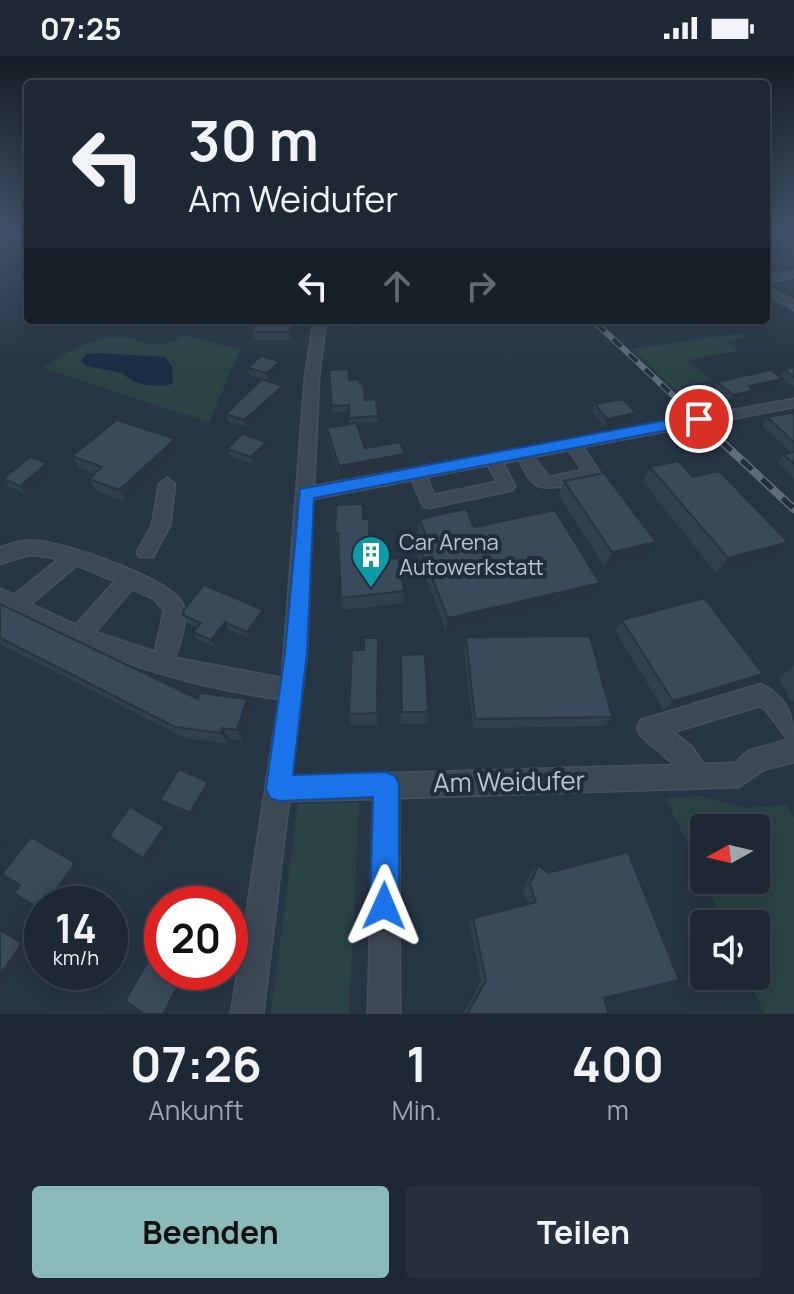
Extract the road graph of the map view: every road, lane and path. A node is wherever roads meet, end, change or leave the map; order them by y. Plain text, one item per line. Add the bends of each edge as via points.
1 (770, 291) edge
2 (794, 306) edge
3 (319, 324) edge
4 (794, 403) edge
5 (572, 443) junction
6 (523, 453) junction
7 (492, 458) junction
8 (417, 473) junction
9 (167, 484) dead end
10 (306, 494) junction
11 (146, 552) dead end
12 (0, 557) edge
13 (74, 557) junction
14 (128, 580) junction
15 (8, 601) edge
16 (81, 634) junction
17 (163, 665) junction
18 (291, 690) junction
19 (794, 729) edge
20 (794, 750) edge
21 (698, 776) junction
22 (386, 784) junction
23 (279, 789) junction
24 (247, 1014) edge
25 (384, 1014) edge

1 - 2 street
3 - 10 street
4 - 5 street
5 - 6 street
5 - 6 street via 593,474 546,483
6 - 7 street
7 - 8 street
7 - 8 street via 507,486 429,502
8 - 10 street
9 - 11 street via 161,525
10 - 18 street
12 - 13 street via 7,550 34,545
13 - 14 street
13 - 15 street
14 - 16 street
14 - 17 street via 161,593 174,607
15 - 16 street
16 - 17 street
17 - 18 street
18 - 23 street
19 - 21 street via 774,702 761,695 649,728
20 - 21 street, Am Weidufer via 757,760 739,775
21 - 22 street, Am Weidufer
22 - 23 street, Am Weidufer
22 - 25 street
23 - 24 street

